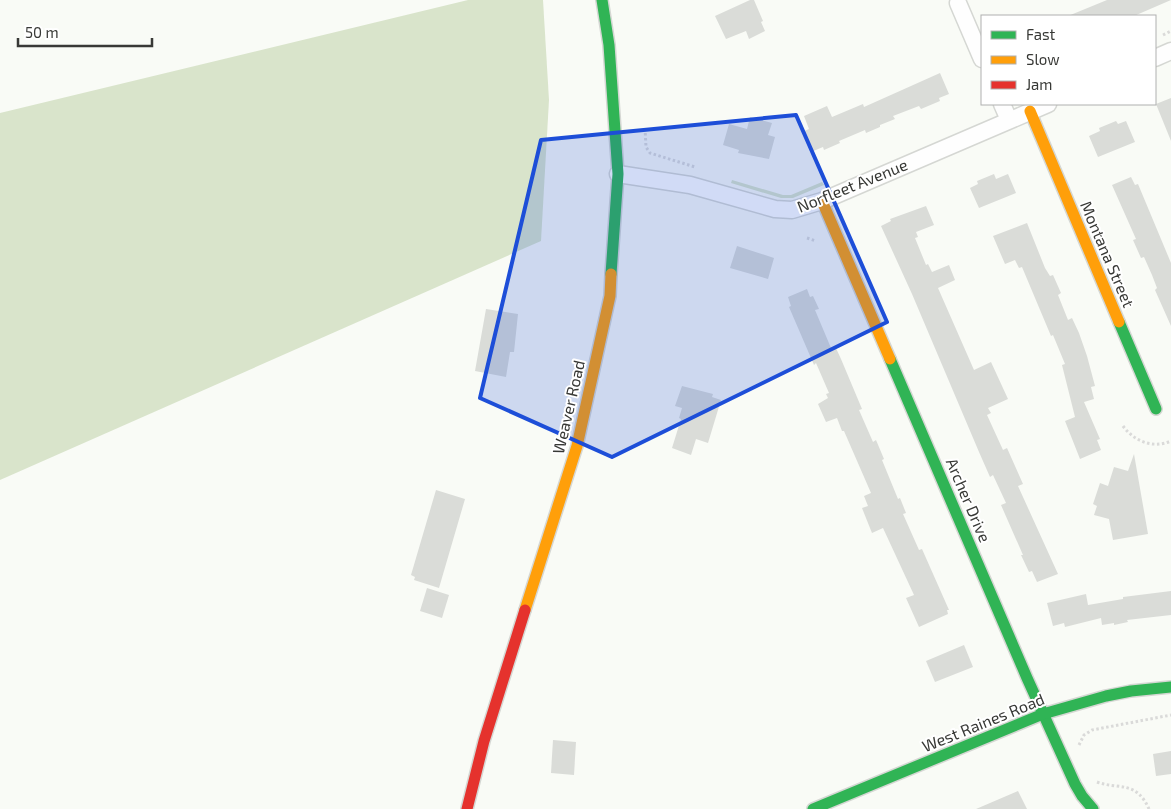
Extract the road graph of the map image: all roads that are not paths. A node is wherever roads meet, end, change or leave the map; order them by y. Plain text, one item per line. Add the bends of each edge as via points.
1 (602, 0) edge
2 (958, 3) dead end
3 (1171, 51) edge
4 (981, 56) edge
5 (1156, 58) edge
6 (1002, 105) edge
7 (1045, 105) edge
8 (1030, 111) junction
9 (1009, 120) junction
10 (618, 174) junction
11 (822, 201) junction
12 (1156, 409) dead end
13 (1171, 687) edge
14 (1043, 714) junction
15 (467, 809) edge
16 (813, 809) edge
17 (1093, 809) edge

1 - 10 main road, Weaver Road via 609,45
2 - 4 street
3 - 5 street
6 - 9 street
7 - 8 street, Norfleet Avenue
8 - 9 street, Norfleet Avenue
8 - 12 main road, Montana Street
9 - 11 street, Norfleet Avenue
10 - 11 street, Norfleet Avenue via 690,185 775,209 792,210
10 - 15 main road, Weaver Road via 610,296 577,446 484,741
11 - 14 main road, Archer Drive
13 - 14 main road, West Raines Road via 1106,696
14 - 16 main road, West Raines Road
14 - 17 main road, Archer Drive via 1075,784

